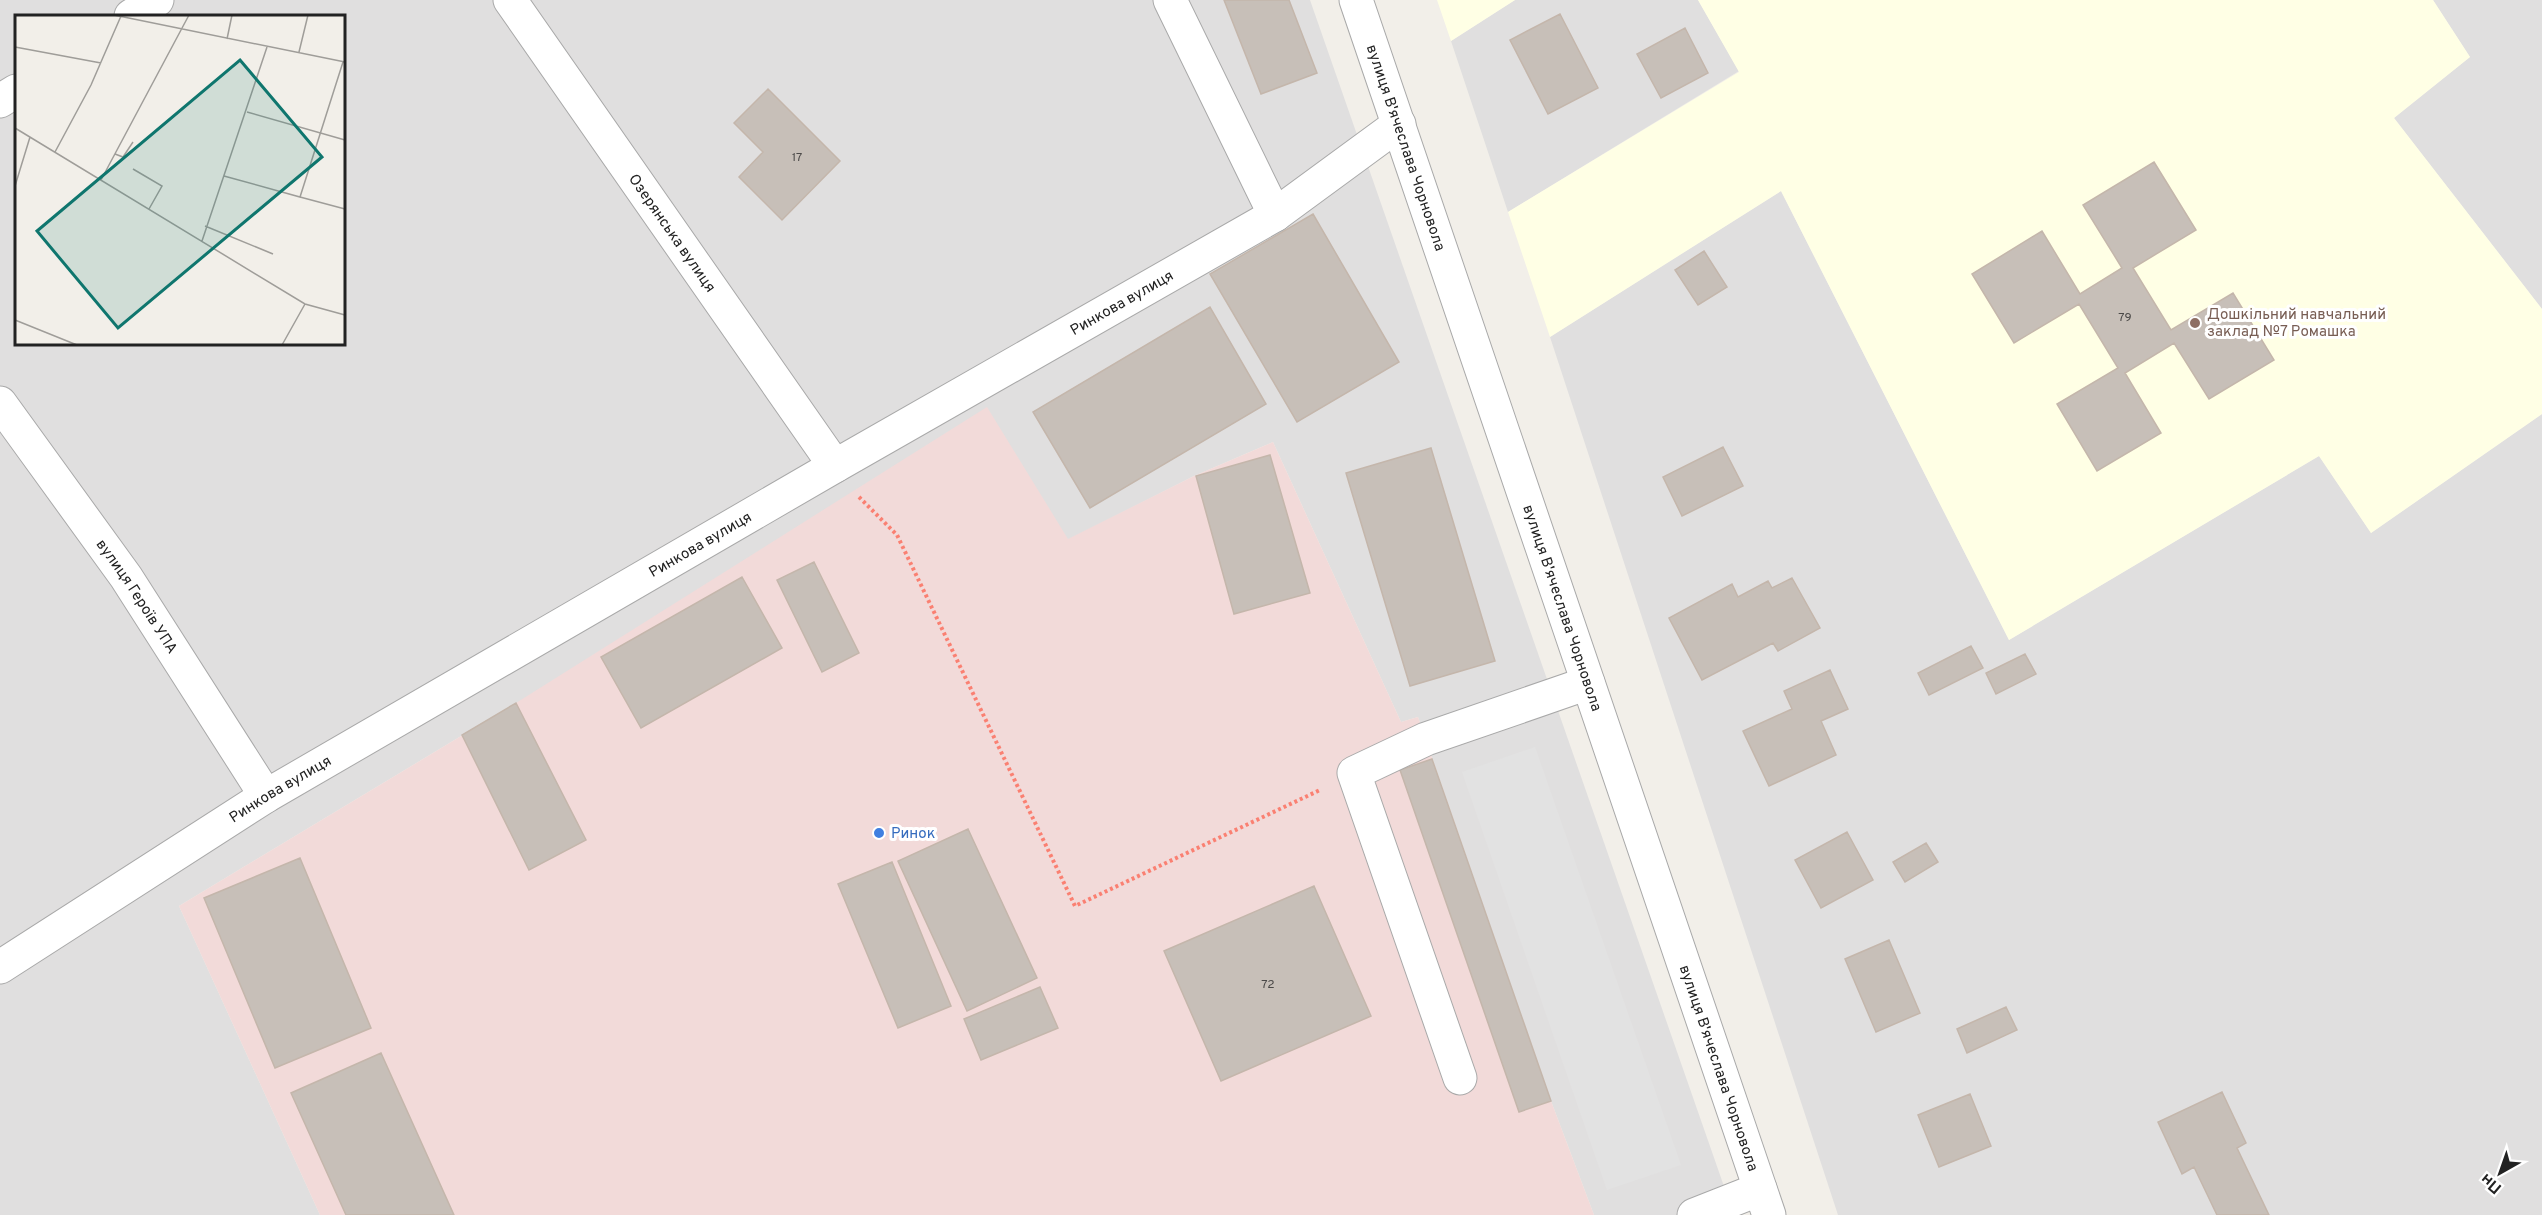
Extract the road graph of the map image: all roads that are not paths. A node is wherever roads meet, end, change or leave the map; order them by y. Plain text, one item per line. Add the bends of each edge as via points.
1 (157, 0) edge
2 (510, 0) edge
3 (1170, 0) edge
4 (1356, 0) edge
5 (133, 15) edge
6 (15, 91) edge
7 (0, 101) edge
8 (1398, 124) junction
9 (1275, 214) junction
10 (0, 403) edge
11 (835, 466) junction
12 (1588, 683) junction
13 (266, 796) junction
14 (0, 967) edge
15 (1460, 1078) dead end
16 (1764, 1202) edge
17 (1694, 1215) edge

1 - 5 street
2 - 11 street, Озерянська вулиця
3 - 9 street
4 - 8 street, вулиця В'ячеслава Чорновола
6 - 7 street
8 - 9 street, Ринкова вулиця
8 - 12 street, вулиця В'ячеслава Чорновола
9 - 11 street, Ринкова вулиця
10 - 13 street, вулиця Героїв УПА via 126,577
11 - 13 street, Ринкова вулиця
12 - 15 street via 1426,739 1354,773
12 - 16 street, вулиця В'ячеслава Чорновола
13 - 14 street, Ринкова вулиця
16 - 17 street

